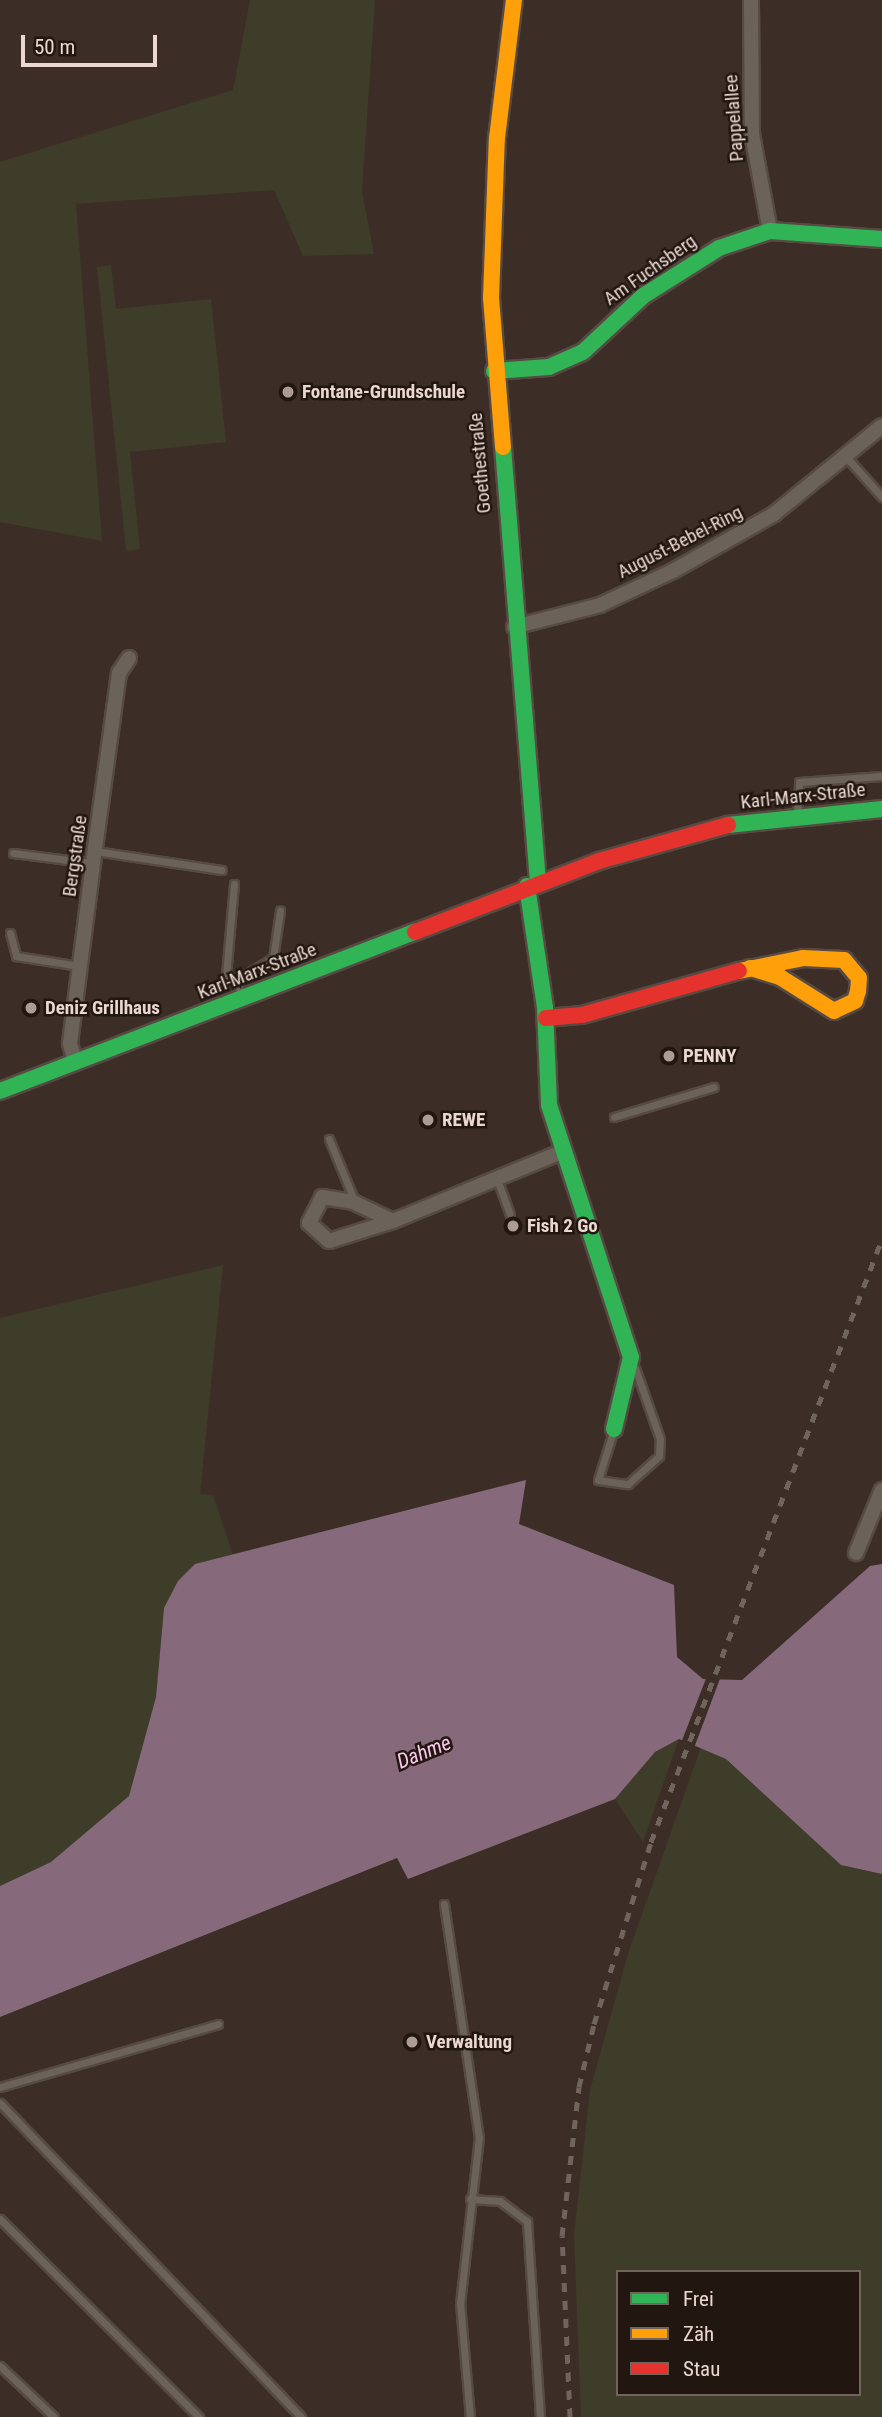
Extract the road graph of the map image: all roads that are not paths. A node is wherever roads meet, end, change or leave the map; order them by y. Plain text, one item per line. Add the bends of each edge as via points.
1 (514, 0) edge
2 (751, 0) edge
3 (770, 231) junction
4 (882, 239) edge
5 (494, 371) junction
6 (882, 426) edge
7 (848, 459) junction
8 (882, 496) edge
9 (514, 627) junction
10 (129, 658) dead end
11 (882, 776) edge
12 (882, 809) edge
13 (797, 815) junction
14 (13, 853) dead end
15 (94, 857) junction
16 (222, 870) dead end
17 (532, 883) junction
18 (234, 884) dead end
19 (280, 911) dead end
20 (10, 933) dead end
21 (80, 966) junction
22 (750, 968) junction
23 (237, 980) junction
24 (241, 1000) junction
25 (546, 1018) junction
26 (75, 1061) junction
27 (714, 1087) dead end
28 (0, 1091) edge
29 (614, 1117) dead end
30 (329, 1139) dead end
31 (562, 1152) junction
32 (496, 1178) junction
33 (355, 1202) junction
34 (510, 1214) dead end
35 (393, 1221) junction
36 (631, 1357) junction
37 (614, 1429) joint
38 (882, 1490) edge
39 (856, 1553) dead end
40 (444, 1904) dead end
41 (218, 2024) dead end
42 (0, 2087) edge
43 (0, 2103) edge
44 (471, 2199) junction
45 (0, 2220) edge
46 (0, 2365) edge
47 (54, 2417) edge
48 (199, 2417) edge
49 (301, 2417) edge
50 (470, 2417) edge
51 (540, 2417) edge

1 - 5 street, Goethestraße via 494,180
2 - 3 street, Pappelallee via 752,134
3 - 4 street, Am Fuchsberg
3 - 5 street, Am Fuchsberg via 719,248 676,273 583,352 549,367
5 - 9 street, Goethestraße
6 - 7 street, August-Bebel-Ring
7 - 8 lane
7 - 9 street, August-Bebel-Ring via 774,514 673,571 600,605
9 - 17 street, Goethestraße
10 - 15 street, Bergstraße via 119,673
11 - 13 lane via 799,782
12 - 13 street, Karl-Marx-Straße
13 - 17 street, Karl-Marx-Straße via 674,838
14 - 15 lane
15 - 16 lane
15 - 21 street, Bergstraße
17 - 24 street, Karl-Marx-Straße
17 - 25 street
18 - 23 lane via 226,975
19 - 23 lane via 273,958
20 - 21 lane via 16,956
21 - 26 street, Bergstraße via 70,1043
22 - 22 street via 780,977 834,1011 855,1001 858,991 859,978 844,960 803,958
22 - 25 street via 582,1015
23 - 24 lane
24 - 26 street, Karl-Marx-Straße
25 - 31 street via 550,1105
26 - 28 street, Karl-Marx-Straße
27 - 29 lane
30 - 33 lane
31 - 32 street
31 - 36 street
32 - 34 lane
32 - 35 street
33 - 35 street
33 - 35 street via 322,1197 312,1206 309,1223 320,1240 339,1240
36 - 37 street
36 - 37 lane via 660,1440 653,1467 628,1483 598,1480
38 - 39 street
40 - 44 lane via 479,2137
41 - 42 lane
43 - 49 lane
44 - 50 lane via 460,2303
44 - 51 lane via 500,2201 527,2221
45 - 48 lane
46 - 47 lane

